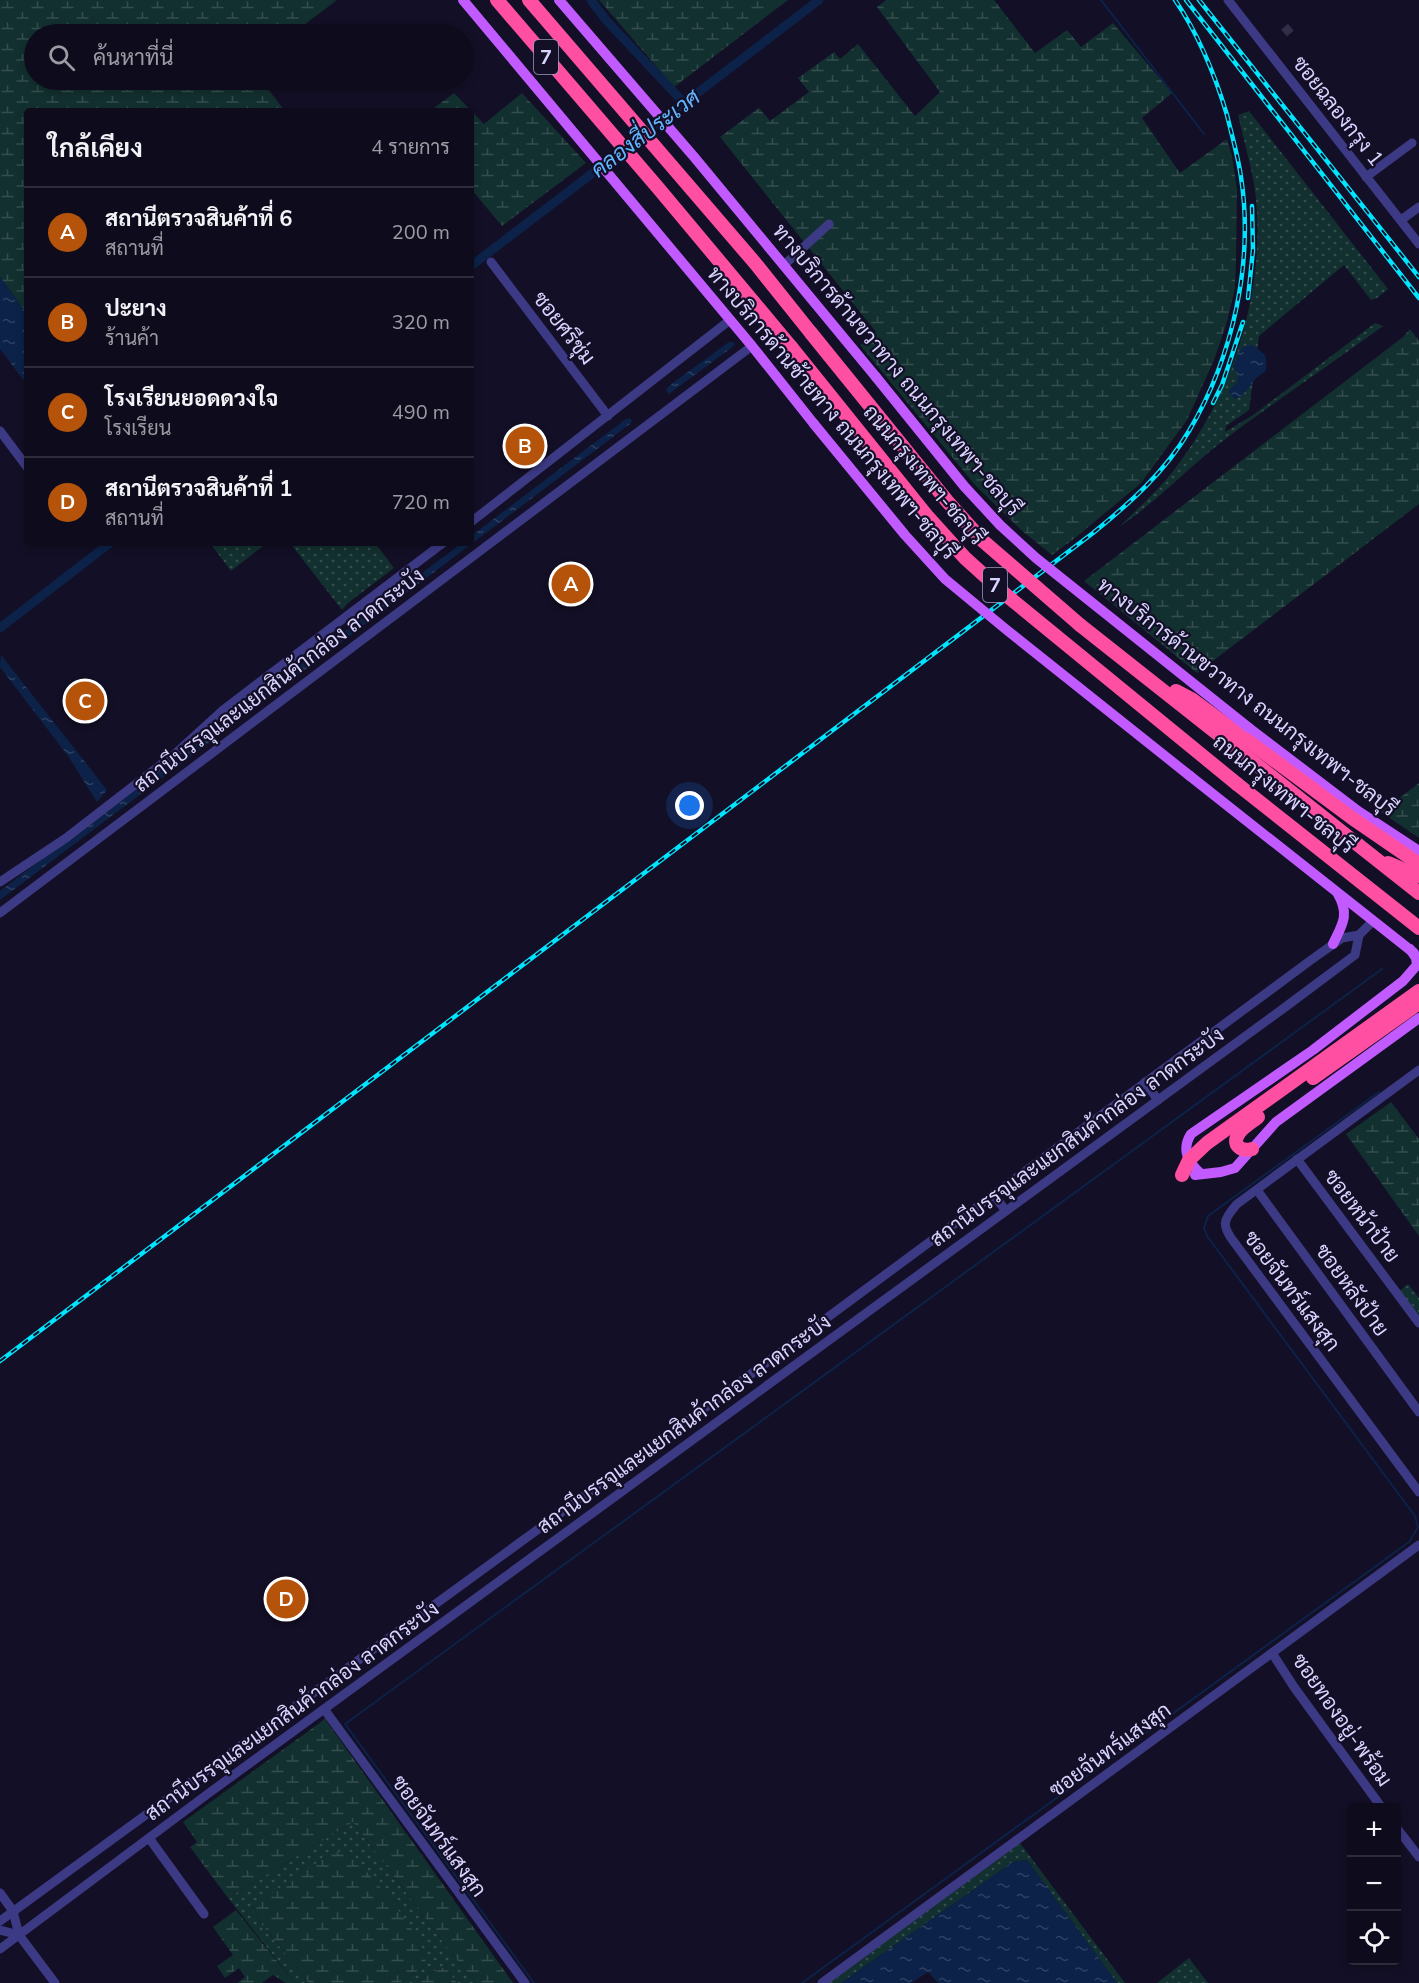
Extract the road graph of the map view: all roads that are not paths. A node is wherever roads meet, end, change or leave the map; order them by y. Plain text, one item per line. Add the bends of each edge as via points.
1 (463, 0) edge
2 (497, 0) edge
3 (529, 0) edge
4 (559, 0) edge
5 (1228, 0) edge
6 (1412, 143) dead end
7 (1366, 177) junction
8 (1419, 207) edge
9 (1401, 220) junction
10 (828, 224) dead end
11 (1419, 244) edge
12 (788, 261) junction
13 (491, 262) dead end
14 (730, 320) junction
15 (752, 346) junction
16 (608, 416) junction
17 (0, 431) edge
18 (24, 463) edge
19 (474, 520) edge
20 (439, 546) edge
21 (1126, 660) junction
22 (1241, 787) junction
23 (1419, 851) edge
24 (1370, 855) junction
25 (1419, 864) edge
26 (1419, 876) edge
27 (0, 882) edge
28 (1335, 889) junction
29 (1419, 893) edge
30 (0, 913) edge
31 (1373, 921) junction
32 (1419, 928) edge
33 (1359, 935) junction
34 (1419, 937) edge
35 (1333, 944) junction
36 (1410, 949) junction
37 (1419, 957) edge
38 (1419, 991) edge
39 (1419, 1003) edge
40 (1419, 1018) edge
41 (1419, 1070) edge
42 (1145, 1082) junction
43 (1158, 1100) junction
44 (1252, 1149) junction
45 (1297, 1159) junction
46 (1189, 1160) junction
47 (1201, 1174) junction
48 (1182, 1176) joint
49 (1257, 1190) junction
50 (993, 1194) junction
51 (1006, 1211) junction
52 (1419, 1323) edge
53 (1419, 1412) edge
54 (1418, 1487) edge
55 (1419, 1545) edge
56 (1272, 1653) junction
57 (324, 1709) junction
58 (240, 1748) junction
59 (251, 1763) junction
60 (1378, 1803) edge
61 (1401, 1834) edge
62 (149, 1838) junction
63 (1419, 1857) edge
64 (0, 1893) edge
65 (13, 1911) junction
66 (204, 1914) dead end
67 (0, 1921) edge
68 (0, 1930) edge
69 (19, 1935) junction
70 (0, 1949) edge
71 (55, 1983) edge
72 (525, 1983) edge
73 (822, 1983) edge

1 - 14 main road, ทางบริการด้านซ้ายทาง ถนนกรุงเทพฯ-ชลบุรี
2 - 22 highway, ถนนกรุงเทพฯ-ชลบุรี / 7, bridge via 965,558
3 - 21 highway, ถนนกรุงเทพฯ-ชลบุรี / 7, bridge via 755,263 983,541 1080,626
4 - 12 main road, ทางบริการด้านขวาทาง ถนนกรุงเทพฯ-ชลบุรี
5 - 7 street, ซอยฉลองกรุง 1
6 - 7 street
7 - 9 street, ซอยฉลองกรุง 1
8 - 9 street
9 - 11 street, ซอยฉลองกรุง 1
10 - 12 street
12 - 23 main road, ทางบริการด้านขวาทาง ถนนกรุงเทพฯ-ชลบุรี, bridge via 876,377 1000,525 1249,728
13 - 16 street, ซอยศรีชุ่ม
14 - 15 main road, ทางบริการด้านซ้ายทาง ถนนกรุงเทพฯ-ชลบุรี
14 - 16 street
15 - 28 main road, ทางบริการด้านซ้ายทาง ถนนกรุงเทพฯ-ชลบุรี, bridge via 945,579
15 - 30 street, สถานีบรรจุและแยกสินค้ากล่อง ลาดกระบัง
16 - 19 street
17 - 18 street
20 - 27 street, สถานีบรรจุและแยกสินค้ากล่อง ลาดกระบัง via 223,710 176,753 66,838
21 - 24 highway, ถนนกรุงเทพฯ-ชลบุรี / 7
21 - 25 highway via 1193,700
22 - 32 highway, ถนนกรุงเทพฯ-ชลบุรี / 7
22 - 34 highway
24 - 26 highway
24 - 29 highway, ถนนกรุงเทพฯ-ชลบุรี / 7
28 - 31 main road, ทางบริการด้านซ้ายทาง ถนนกรุงเทพฯ-ชลบุรี
28 - 35 main road via 1345,917
31 - 33 street
31 - 36 main road, ทางบริการด้านซ้ายทาง ถนนกรุงเทพฯ-ชลบุรี
33 - 35 street, สถานีบรรจุและแยกสินค้ากล่อง ลาดกระบัง
33 - 43 street, สถานีบรรจุและแยกสินค้ากล่อง ลาดกระบัง via 1355,955
35 - 42 street, สถานีบรรจุและแยกสินค้ากล่อง ลาดกระบัง
36 - 37 main road, ทางบริการด้านซ้ายทาง ถนนกรุงเทพฯ-ชลบุรี
36 - 46 main road via 1417,960 1413,971 1313,1050 1191,1134 1186,1142
38 - 46 highway via 1207,1143
39 - 44 highway via 1239,1132 1236,1141 1240,1150
40 - 44 main road via 1276,1122
41 - 45 street, ซอยจันทร์แสงสุก
42 - 43 street
42 - 50 street, สถานีบรรจุและแยกสินค้ากล่อง ลาดกระบัง
43 - 51 street, สถานีบรรจุและแยกสินค้ากล่อง ลาดกระบัง
44 - 47 main road via 1235,1168
45 - 49 street, ซอยจันทร์แสงสุก
45 - 52 street, ซอยหน้าป้าย
46 - 47 main road
46 - 48 highway
47 - 48 main road
49 - 53 street, ซอยหลังป้าย
49 - 54 street, ซอยจันทร์แสงสุก via 1225,1218 1227,1233
50 - 51 street
50 - 58 street, สถานีบรรจุและแยกสินค้ากล่อง ลาดกระบัง
51 - 57 street, สถานีบรรจุและแยกสินค้ากล่อง ลาดกระบัง
55 - 56 street, ซอยจันทร์แสงสุก
56 - 60 street, ซอยทองอยู่-พร้อม
56 - 73 street, ซอยจันทร์แสงสุก
57 - 59 street, สถานีบรรจุและแยกสินค้ากล่อง ลาดกระบัง
57 - 72 street, ซอยจันทร์แสงสุก
58 - 59 street
58 - 65 street, สถานีบรรจุและแยกสินค้ากล่อง ลาดกระบัง
59 - 62 street, สถานีบรรจุและแยกสินค้ากล่อง ลาดกระบัง
61 - 63 street
62 - 66 street
62 - 69 street, สถานีบรรจุและแยกสินค้ากล่อง ลาดกระบัง
64 - 65 street
65 - 67 street, สถานีบรรจุและแยกสินค้ากล่อง ลาดกระบัง
65 - 69 street
68 - 69 street
69 - 70 street, สถานีบรรจุและแยกสินค้ากล่อง ลาดกระบัง
69 - 71 street

